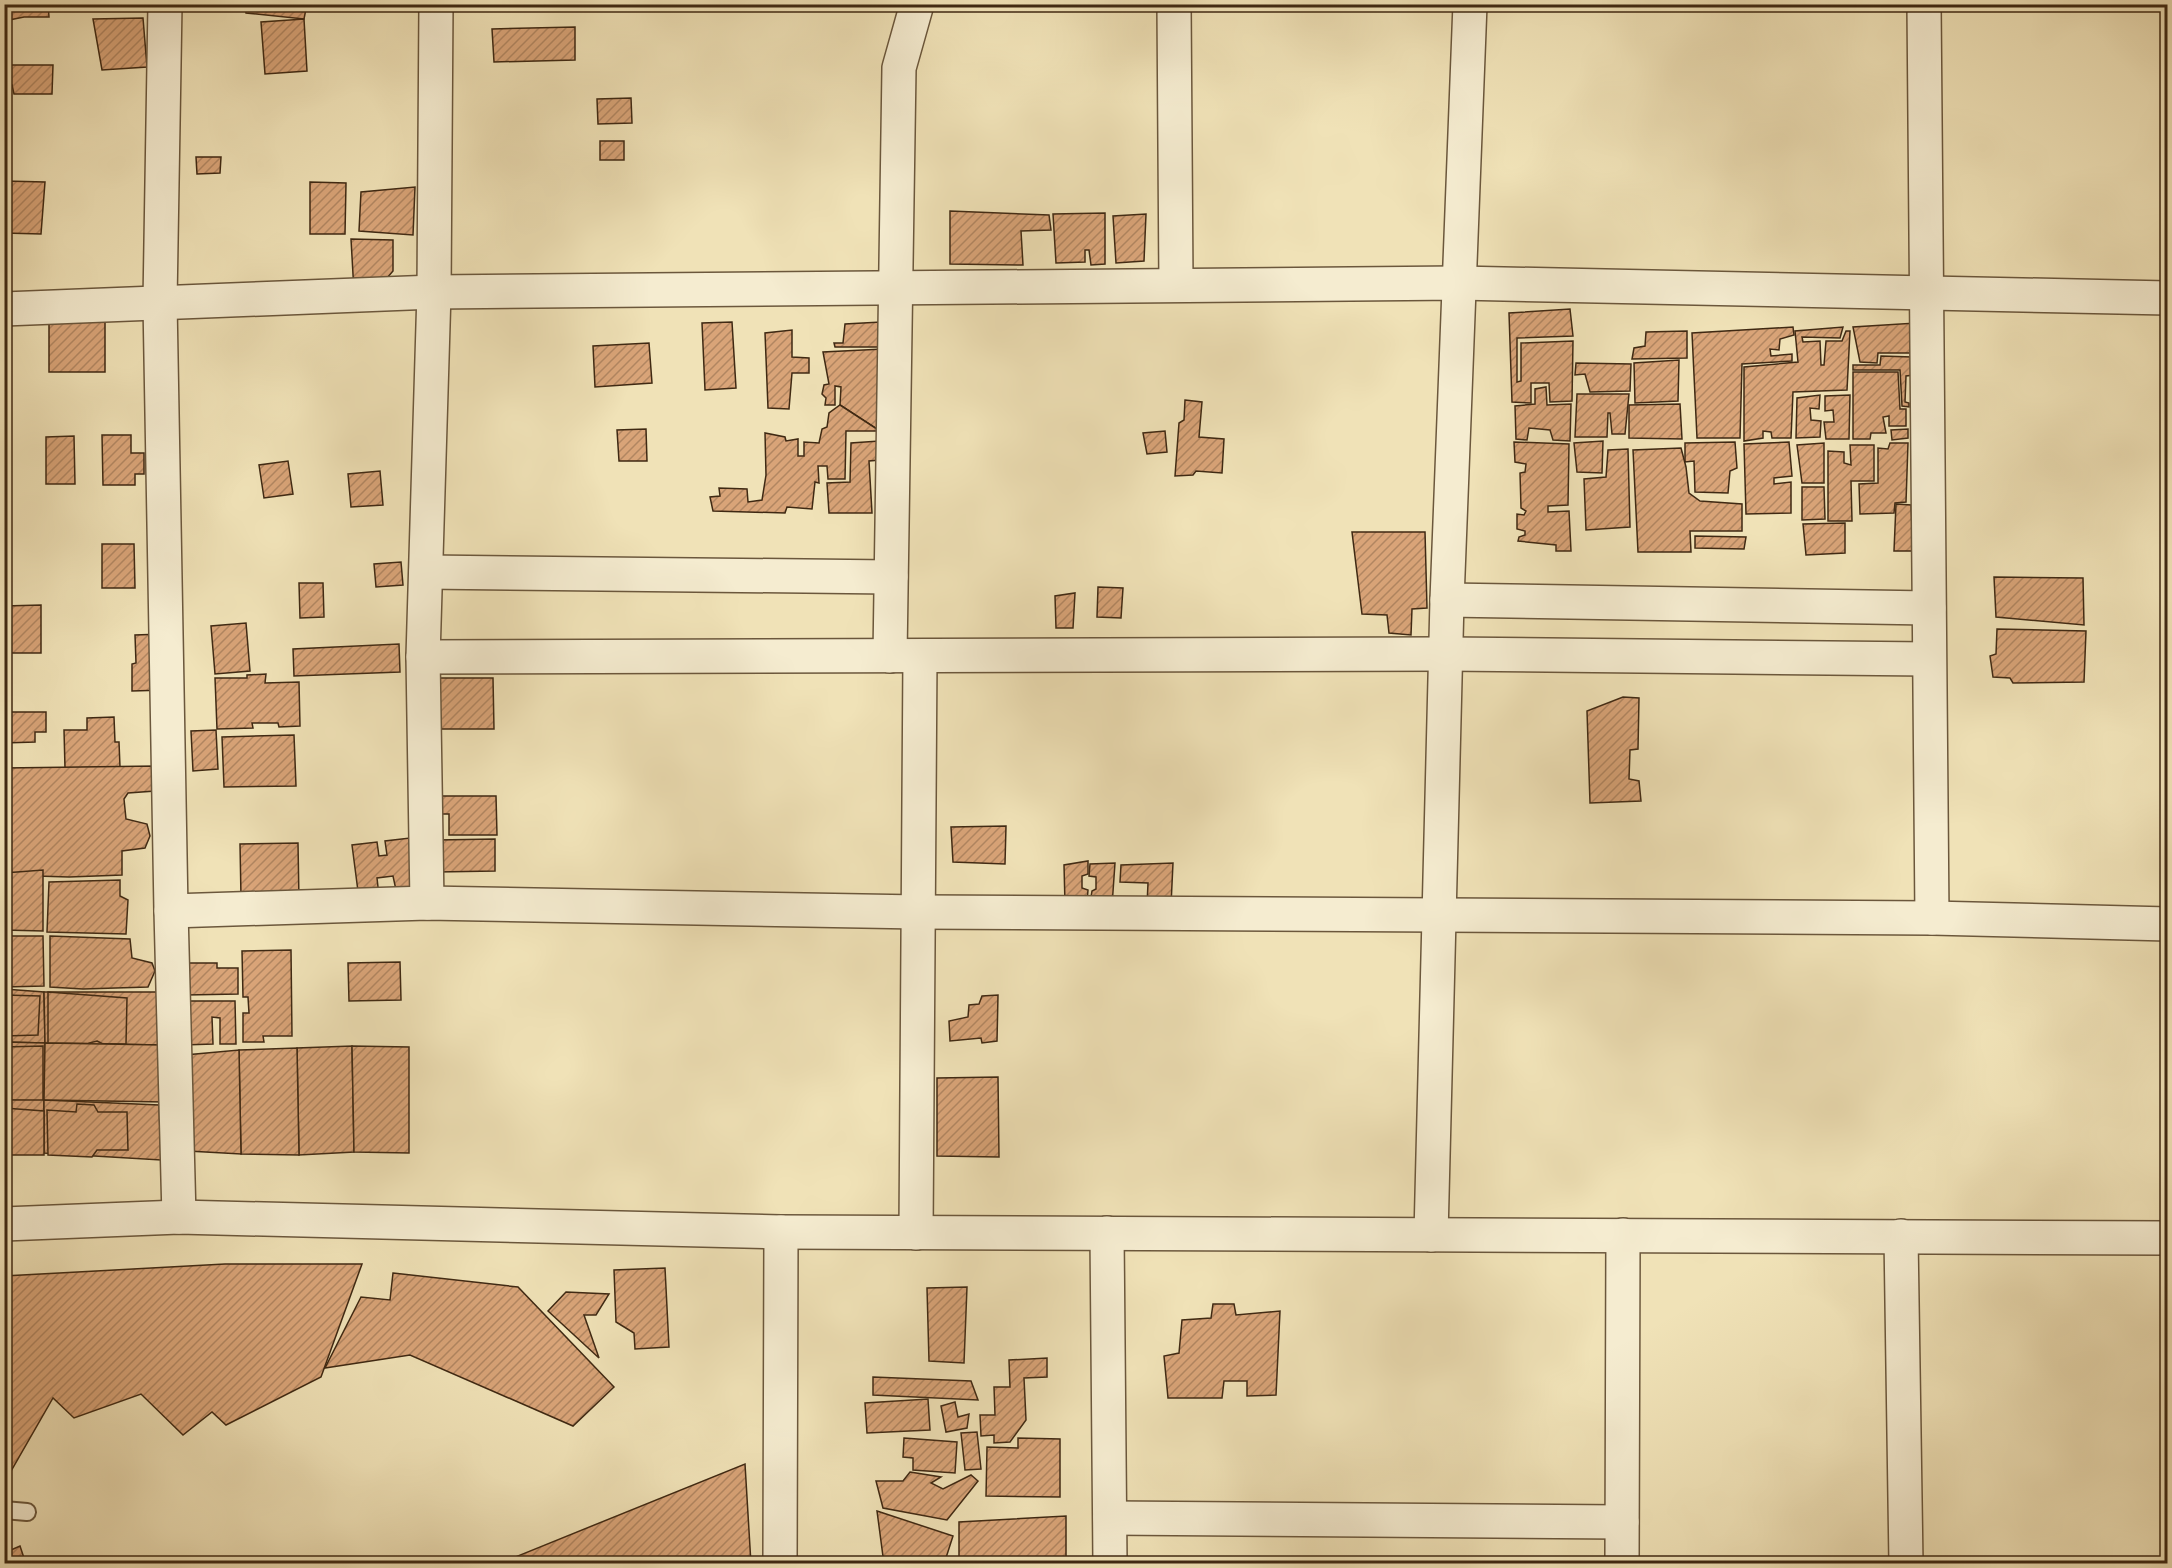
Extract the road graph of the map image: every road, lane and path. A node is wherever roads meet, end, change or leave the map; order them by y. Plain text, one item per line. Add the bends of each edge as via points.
1 (165, 4) edge
2 (436, 4) edge
3 (917, 4) edge
4 (1174, 4) edge
5 (1470, 4) edge
6 (1924, 4) edge
7 (1459, 283) junction
8 (1176, 285) junction
9 (895, 289) junction
10 (434, 292) junction
11 (1927, 293) junction
12 (2168, 298) edge
13 (160, 302) junction
14 (4, 309) edge
15 (426, 572) junction
16 (891, 577) junction
17 (1448, 600) junction
18 (1929, 608) junction
19 (1446, 654) junction
20 (905, 656) junction
21 (423, 657) junction
22 (1929, 659) junction
23 (427, 903) junction
24 (171, 911) junction
25 (919, 912) junction
26 (1439, 916) junction
27 (1932, 918) junction
28 (2168, 924) edge
29 (179, 1217) junction
30 (4, 1224) edge
31 (781, 1232) junction
32 (916, 1233) junction
33 (1107, 1233) junction
34 (1431, 1235) junction
35 (1623, 1235) junction
36 (1901, 1236) junction
37 (2168, 1238) edge
38 (4, 1510) edge
39 (27, 1512) dead end
40 (1110, 1518) junction
41 (1622, 1522) junction
42 (780, 1563) edge
43 (1110, 1563) edge
44 (1622, 1563) edge
45 (1906, 1563) edge

1 - 13 street
2 - 10 street
3 - 9 street via 899,68
4 - 8 street
5 - 7 street
6 - 11 street
7 - 8 street
7 - 11 street
7 - 17 street
8 - 9 street
9 - 10 street
9 - 16 street
10 - 13 street
10 - 15 street
11 - 12 street
11 - 18 street
13 - 14 street
13 - 24 street
15 - 16 street
15 - 21 street
16 - 20 street
17 - 18 street
17 - 19 street
18 - 22 street
19 - 20 street
19 - 22 street
19 - 26 street
20 - 21 street
20 - 25 street
21 - 23 street
22 - 27 street
23 - 24 street
23 - 25 street
24 - 29 street
25 - 26 street
25 - 32 street
26 - 27 street
26 - 34 street
27 - 28 street
29 - 30 street
29 - 31 street
31 - 32 street
31 - 42 street
32 - 33 street
33 - 34 street
33 - 40 street
34 - 35 street
35 - 36 street
35 - 41 street
36 - 37 street
36 - 45 street
38 - 39 lane
40 - 41 street
40 - 43 street
41 - 44 street

